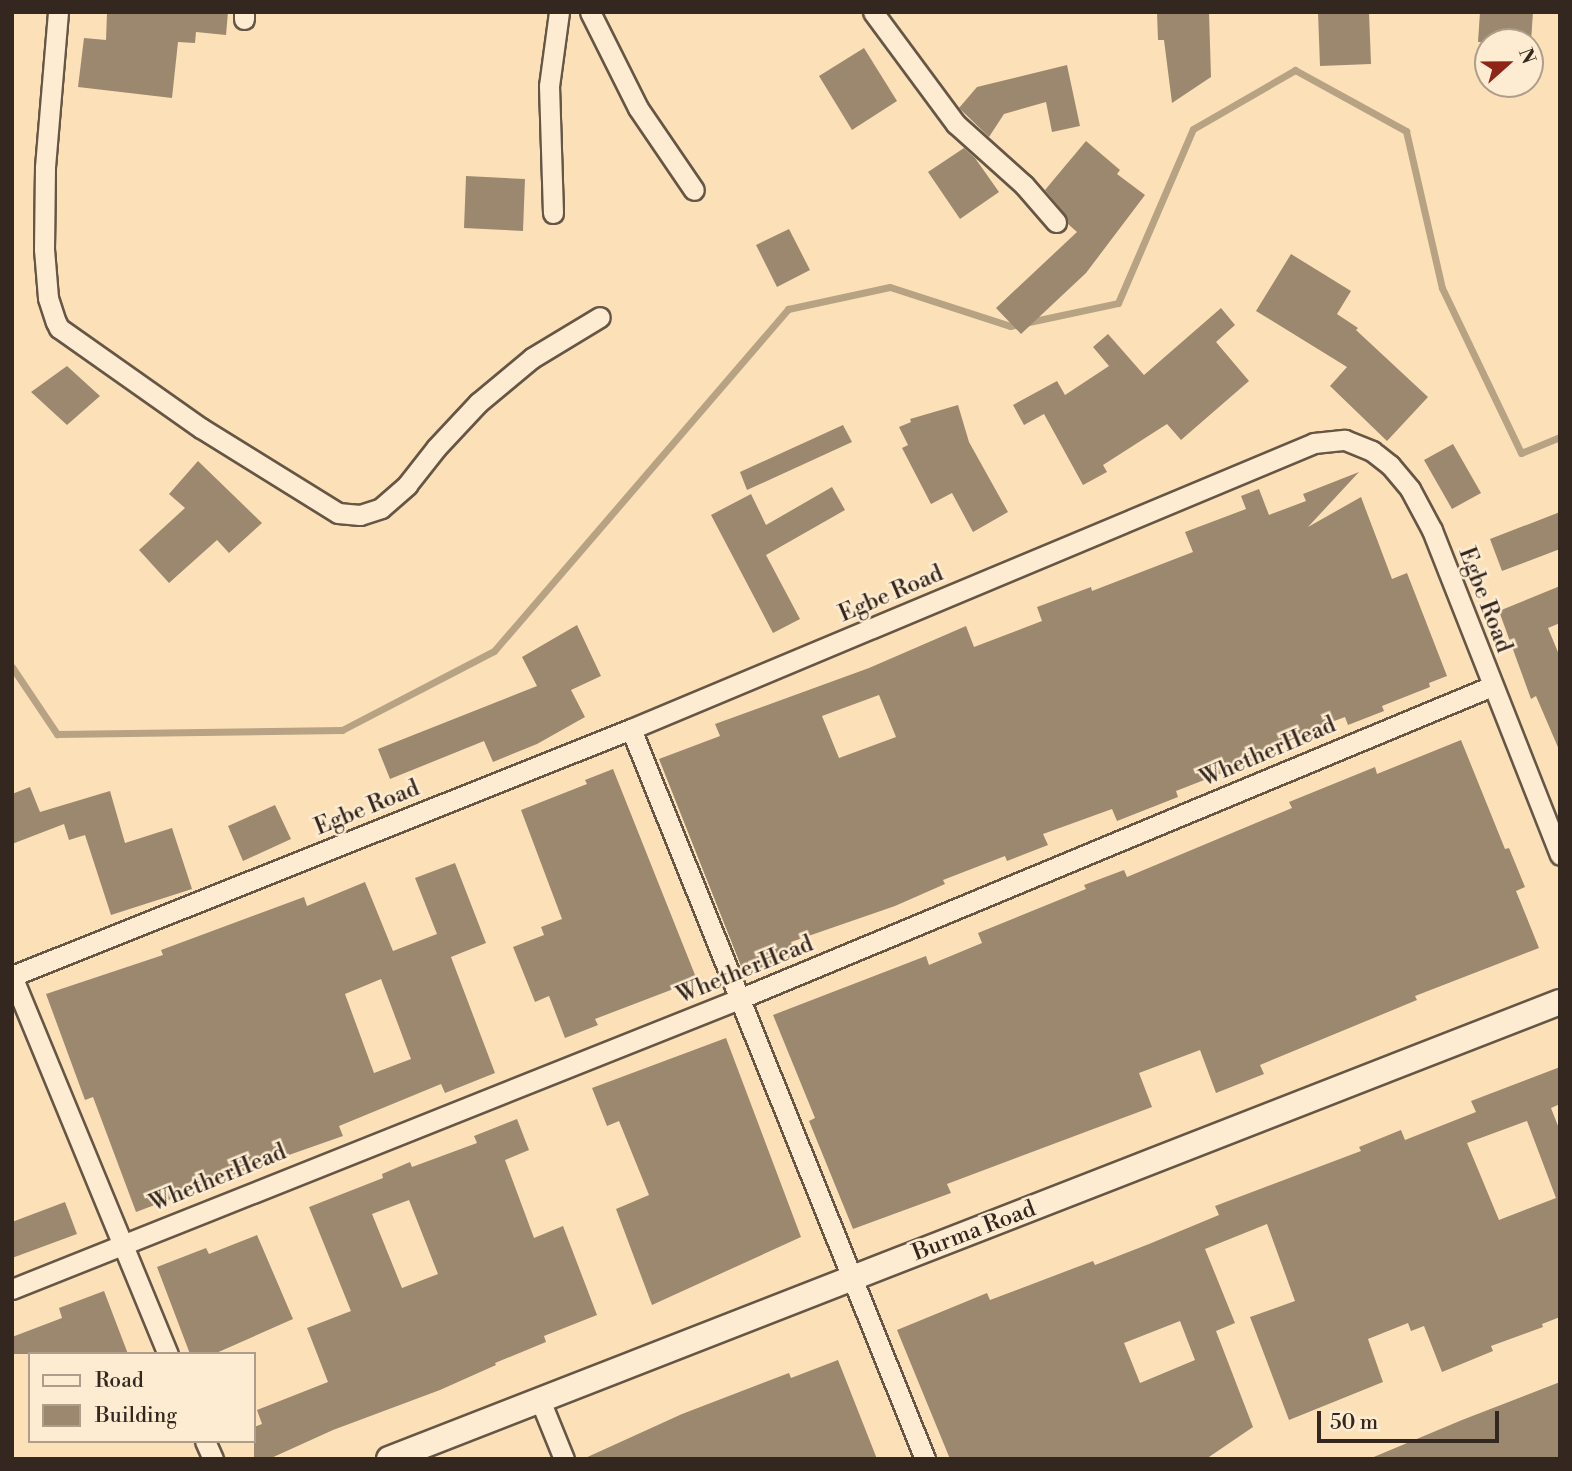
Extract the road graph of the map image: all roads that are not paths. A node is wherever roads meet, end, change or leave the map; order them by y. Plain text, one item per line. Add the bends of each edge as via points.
1 (58, 12) edge
2 (559, 12) edge
3 (590, 12) edge
4 (873, 12) edge
5 (694, 190) dead end
6 (553, 214) dead end
7 (1056, 222) dead end
8 (600, 317) dead end
9 (1492, 685) junction
10 (631, 729) junction
11 (1560, 855) edge
12 (12, 976) edge
13 (739, 999) junction
14 (1560, 1002) edge
15 (121, 1243) junction
16 (855, 1278) junction
17 (12, 1289) edge
18 (167, 1352) edge
19 (540, 1400) junction
20 (206, 1443) edge
21 (213, 1459) edge
22 (389, 1459) edge
23 (564, 1459) edge
24 (925, 1459) edge

1 - 8 street via 44,235 48,298 59,328 201,428 338,513 360,515 381,508 478,403 532,358
2 - 6 street via 549,86
3 - 5 street via 638,108
4 - 7 street via 956,124 1024,185
9 - 10 street, Egbe Road via 1432,530 1410,489 1381,458 1345,440 1314,443
9 - 11 street, Egbe Road
9 - 13 street, WhetherHead
10 - 12 street, Egbe Road
10 - 13 street
12 - 15 street
13 - 15 street, WhetherHead
13 - 16 street
14 - 16 street, Burma Road
15 - 17 street, WhetherHead
15 - 18 street
16 - 19 street, Burma Road
16 - 24 street
19 - 22 street, Burma Road
19 - 23 street
20 - 21 street

